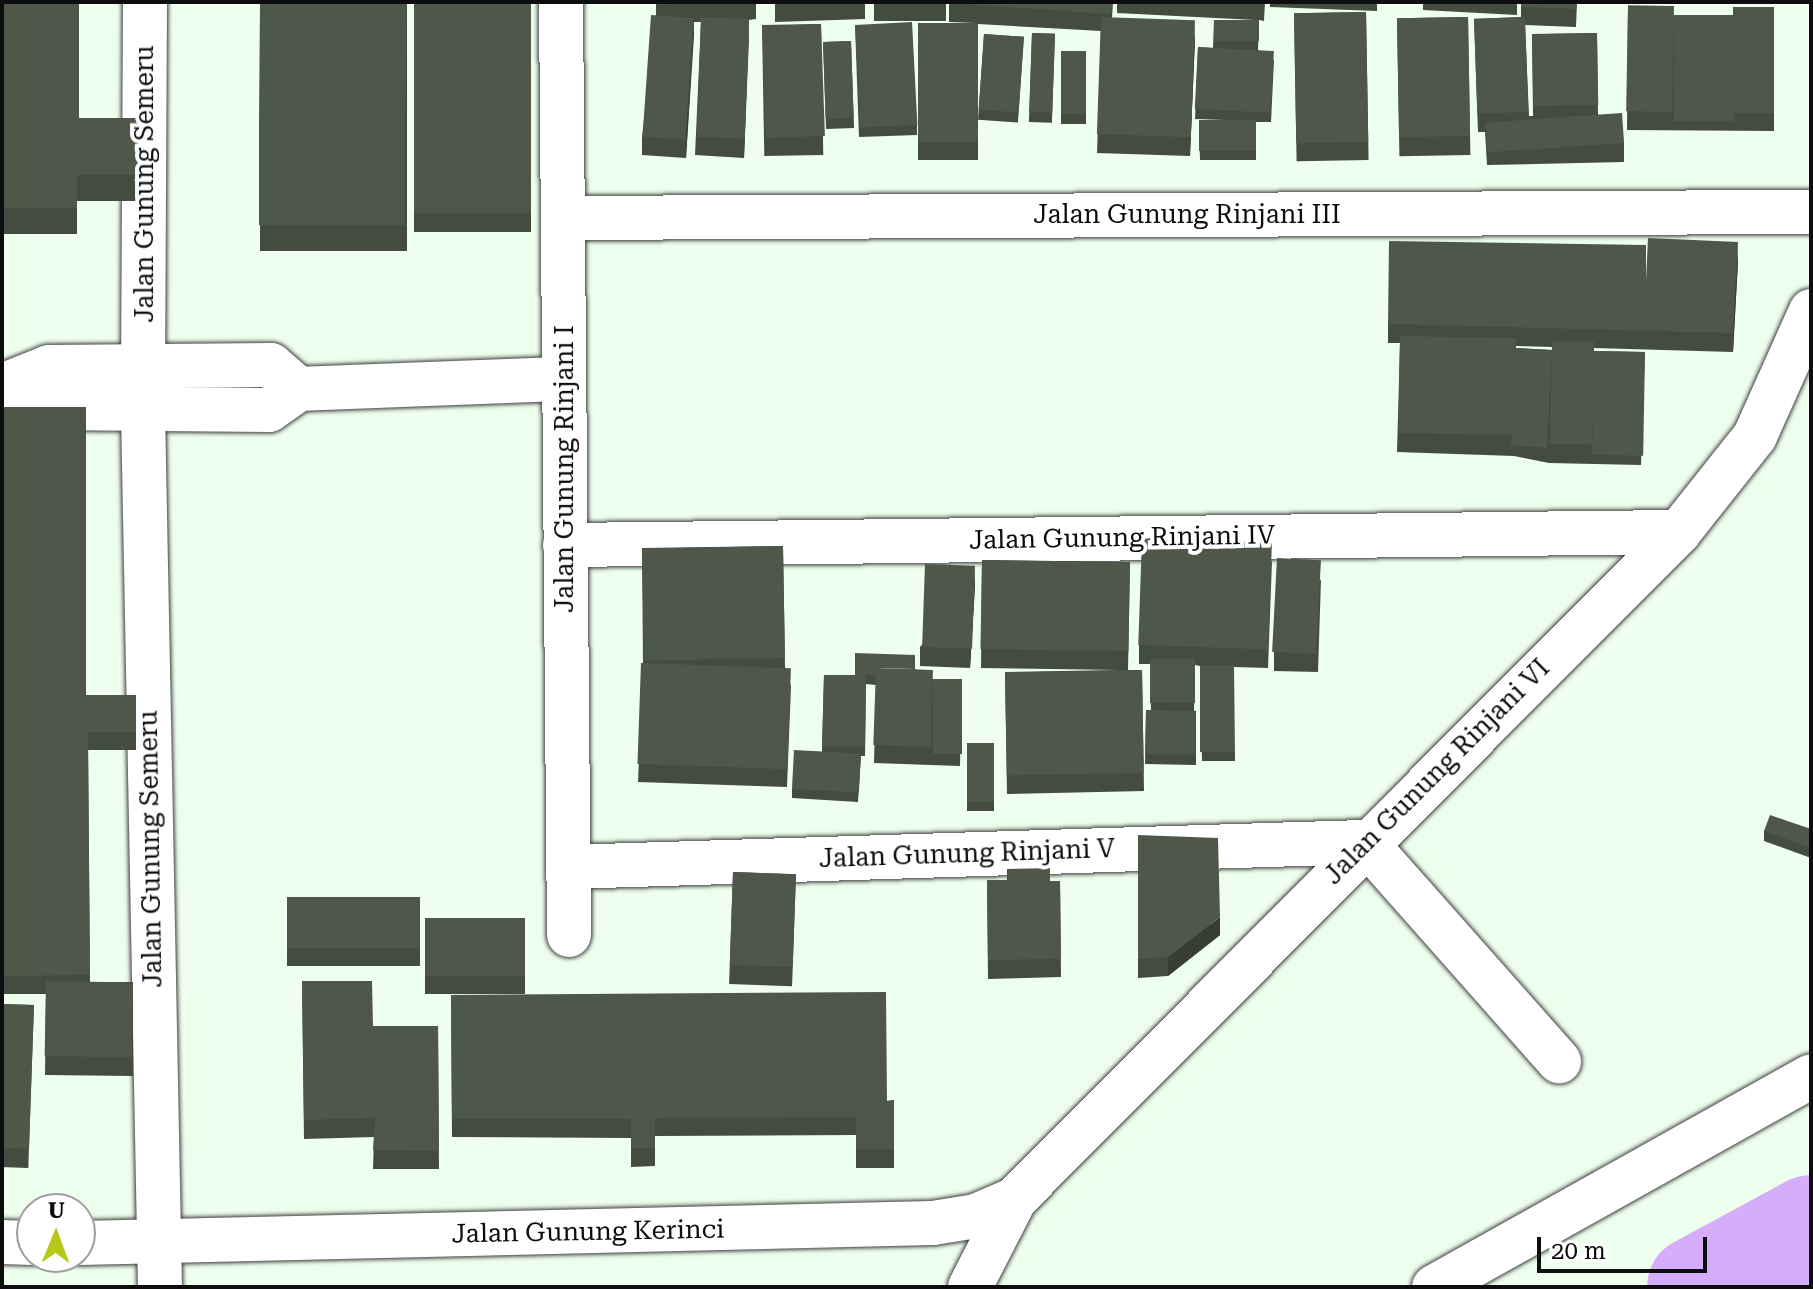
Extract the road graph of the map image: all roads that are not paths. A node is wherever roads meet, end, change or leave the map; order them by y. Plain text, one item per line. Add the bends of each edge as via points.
1 (145, 2) edge
2 (561, 2) edge
3 (1811, 212) edge
4 (563, 218) junction
5 (1811, 311) edge
6 (144, 367) junction
7 (564, 379) junction
8 (5, 386) edge
9 (299, 389) junction
10 (143, 411) junction
11 (1679, 532) junction
12 (565, 545) junction
13 (1365, 842) junction
14 (568, 867) junction
15 (569, 935) dead end
16 (1559, 1061) dead end
17 (1811, 1076) edge
18 (1015, 1199) junction
19 (96, 1243) edge
20 (157, 1243) junction
21 (160, 1287) edge
22 (970, 1287) edge
23 (1434, 1287) edge

1 - 6 street, Jalan Gunung Semeru
2 - 4 street, Jalan Gunung Rinjani I
3 - 4 street, Jalan Gunung Rinjani III
4 - 7 street, Jalan Gunung Rinjani I
5 - 11 street, Jalan Gunung Rinjani VI via 1755,436
6 - 8 street via 49,367
6 - 9 street via 271,365
6 - 10 street, Jalan Gunung Semeru
7 - 9 street
7 - 12 street, Jalan Gunung Rinjani I
8 - 10 street via 47,408
9 - 10 street via 269,410
10 - 20 street, Jalan Gunung Semeru
11 - 12 street, Jalan Gunung Rinjani IV
11 - 13 street, Jalan Gunung Rinjani VI
12 - 14 street, Jalan Gunung Rinjani I
13 - 14 street, Jalan Gunung Rinjani V
13 - 16 street
13 - 18 street, Jalan Gunung Rinjani VI
14 - 15 street, Jalan Gunung Rinjani I
17 - 23 street
18 - 20 street, Jalan Gunung Kerinci via 976,1216 933,1223
18 - 22 street
19 - 20 street, Jalan Gunung Kerinci
20 - 21 street, Jalan Gunung Semeru

